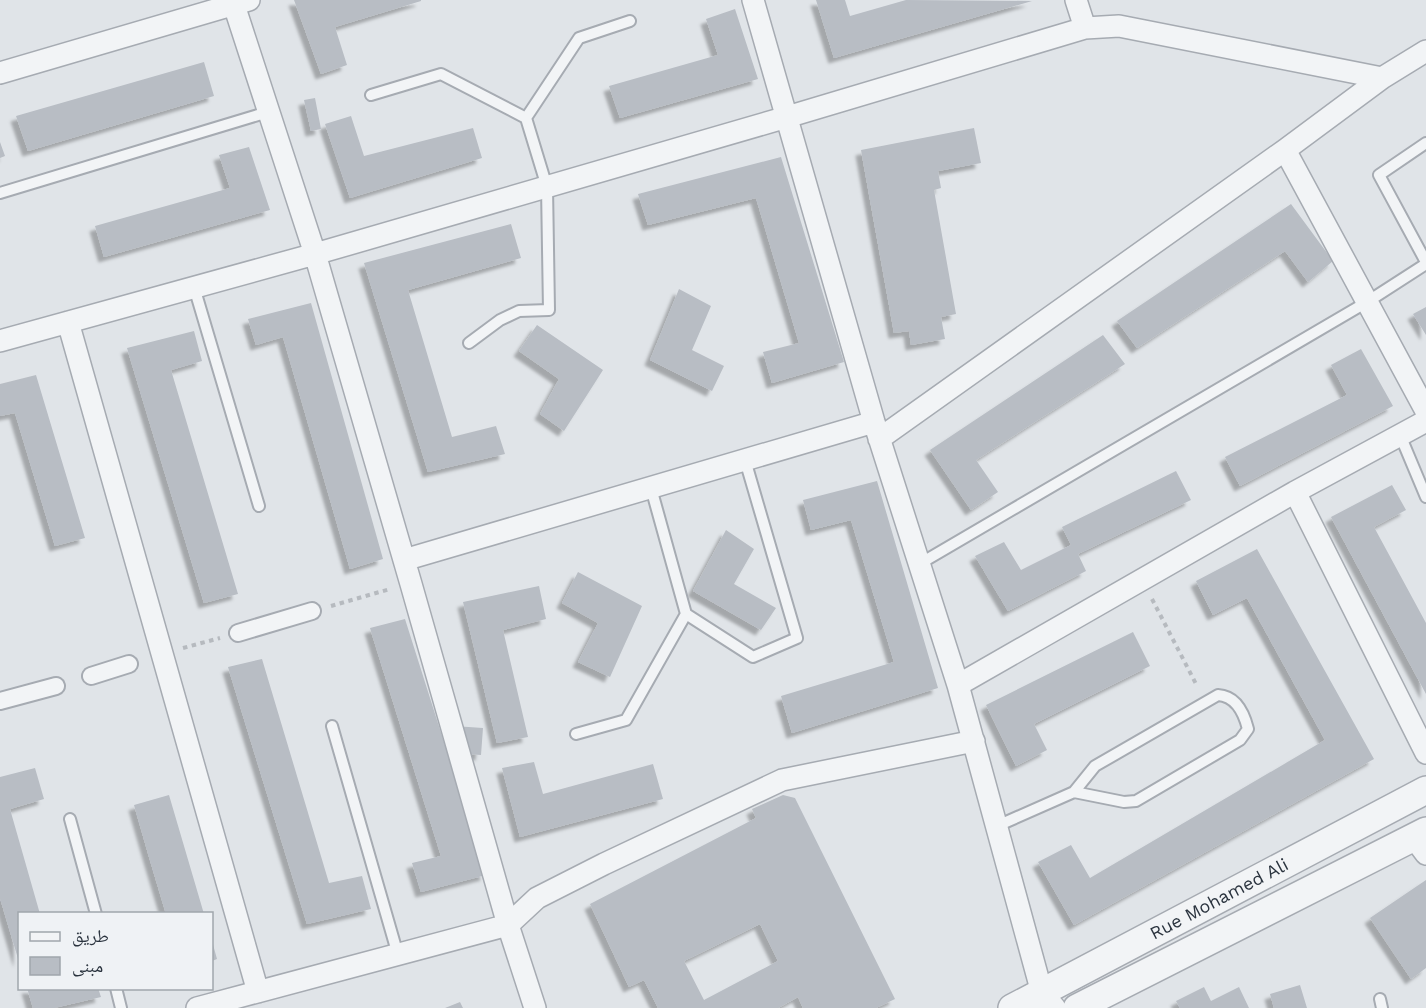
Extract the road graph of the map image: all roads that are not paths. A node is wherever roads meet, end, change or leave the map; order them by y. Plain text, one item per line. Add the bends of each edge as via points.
1 (753, 0) edge
2 (1076, 0) edge
3 (241, 2) edge
4 (630, 21) dead end
5 (1085, 28) junction
6 (1426, 51) edge
7 (0, 73) edge
8 (1382, 78) junction
9 (371, 95) dead end
10 (268, 112) junction
11 (787, 117) junction
12 (526, 118) junction
13 (1426, 143) edge
14 (1285, 150) junction
15 (547, 186) junction
16 (0, 193) edge
17 (315, 254) junction
18 (1426, 263) edge
19 (194, 287) junction
20 (1367, 302) junction
21 (68, 322) junction
22 (0, 340) edge
23 (469, 343) dead end
24 (1426, 411) edge
25 (1426, 421) edge
26 (876, 431) junction
27 (1400, 435) junction
28 (745, 460) junction
29 (651, 488) junction
30 (1295, 492) junction
31 (1426, 497) edge
32 (259, 506) dead end
33 (404, 560) junction
34 (921, 563) junction
35 (312, 611) road end
36 (686, 614) junction
37 (238, 633) dead end
38 (129, 664) dead end
39 (91, 676) dead end
40 (958, 685) junction
41 (56, 686) dead end
42 (0, 701) edge
43 (332, 726) dead end
44 (576, 734) dead end
45 (974, 741) junction
46 (1426, 753) edge
47 (1426, 790) edge
48 (1074, 792) junction
49 (70, 819) dead end
50 (997, 826) junction
51 (1422, 841) edge
52 (95, 912) edge
53 (508, 925) junction
54 (398, 955) junction
55 (117, 990) edge
56 (258, 992) junction
57 (1049, 1000) edge
58 (122, 1008) edge
59 (197, 1008) edge
60 (534, 1008) edge
61 (1012, 1008) edge
62 (1077, 1008) edge

1 - 11 street
2 - 5 street
3 - 7 street
3 - 10 street
4 - 12 lane via 579,38
5 - 8 street via 1119,26
5 - 11 street
6 - 8 street
8 - 14 street
9 - 12 lane via 441,74
10 - 16 lane
10 - 17 street
11 - 15 street
11 - 26 street
12 - 15 lane
13 - 18 lane via 1379,175
14 - 20 street
14 - 26 street
15 - 17 street
15 - 23 lane via 549,310 519,310
17 - 19 street
17 - 33 street
18 - 20 lane
19 - 21 street
19 - 32 lane
20 - 24 street
20 - 34 lane
21 - 22 street
21 - 56 street
25 - 27 street
26 - 28 street
26 - 34 street
27 - 30 street
27 - 31 lane
28 - 29 street
28 - 36 lane via 797,638 753,657
29 - 33 street
29 - 36 lane
30 - 40 street
30 - 46 street
33 - 53 street
34 - 40 street
35 - 37 street
36 - 44 lane via 626,720
38 - 39 street
40 - 45 street
41 - 42 street
43 - 54 lane
45 - 50 street
45 - 53 street via 782,780 537,898
47 - 57 street, Rue Mohamed Ali
48 - 48 lane via 1095,766 1218,695 1226,695 1235,702 1245,718 1248,729 1240,740 1137,801
48 - 50 lane
49 - 52 lane
50 - 57 street
51 - 62 street
53 - 54 street
53 - 60 street
54 - 56 street
55 - 58 lane
56 - 59 street
57 - 61 street, Rue Mohamed Ali

